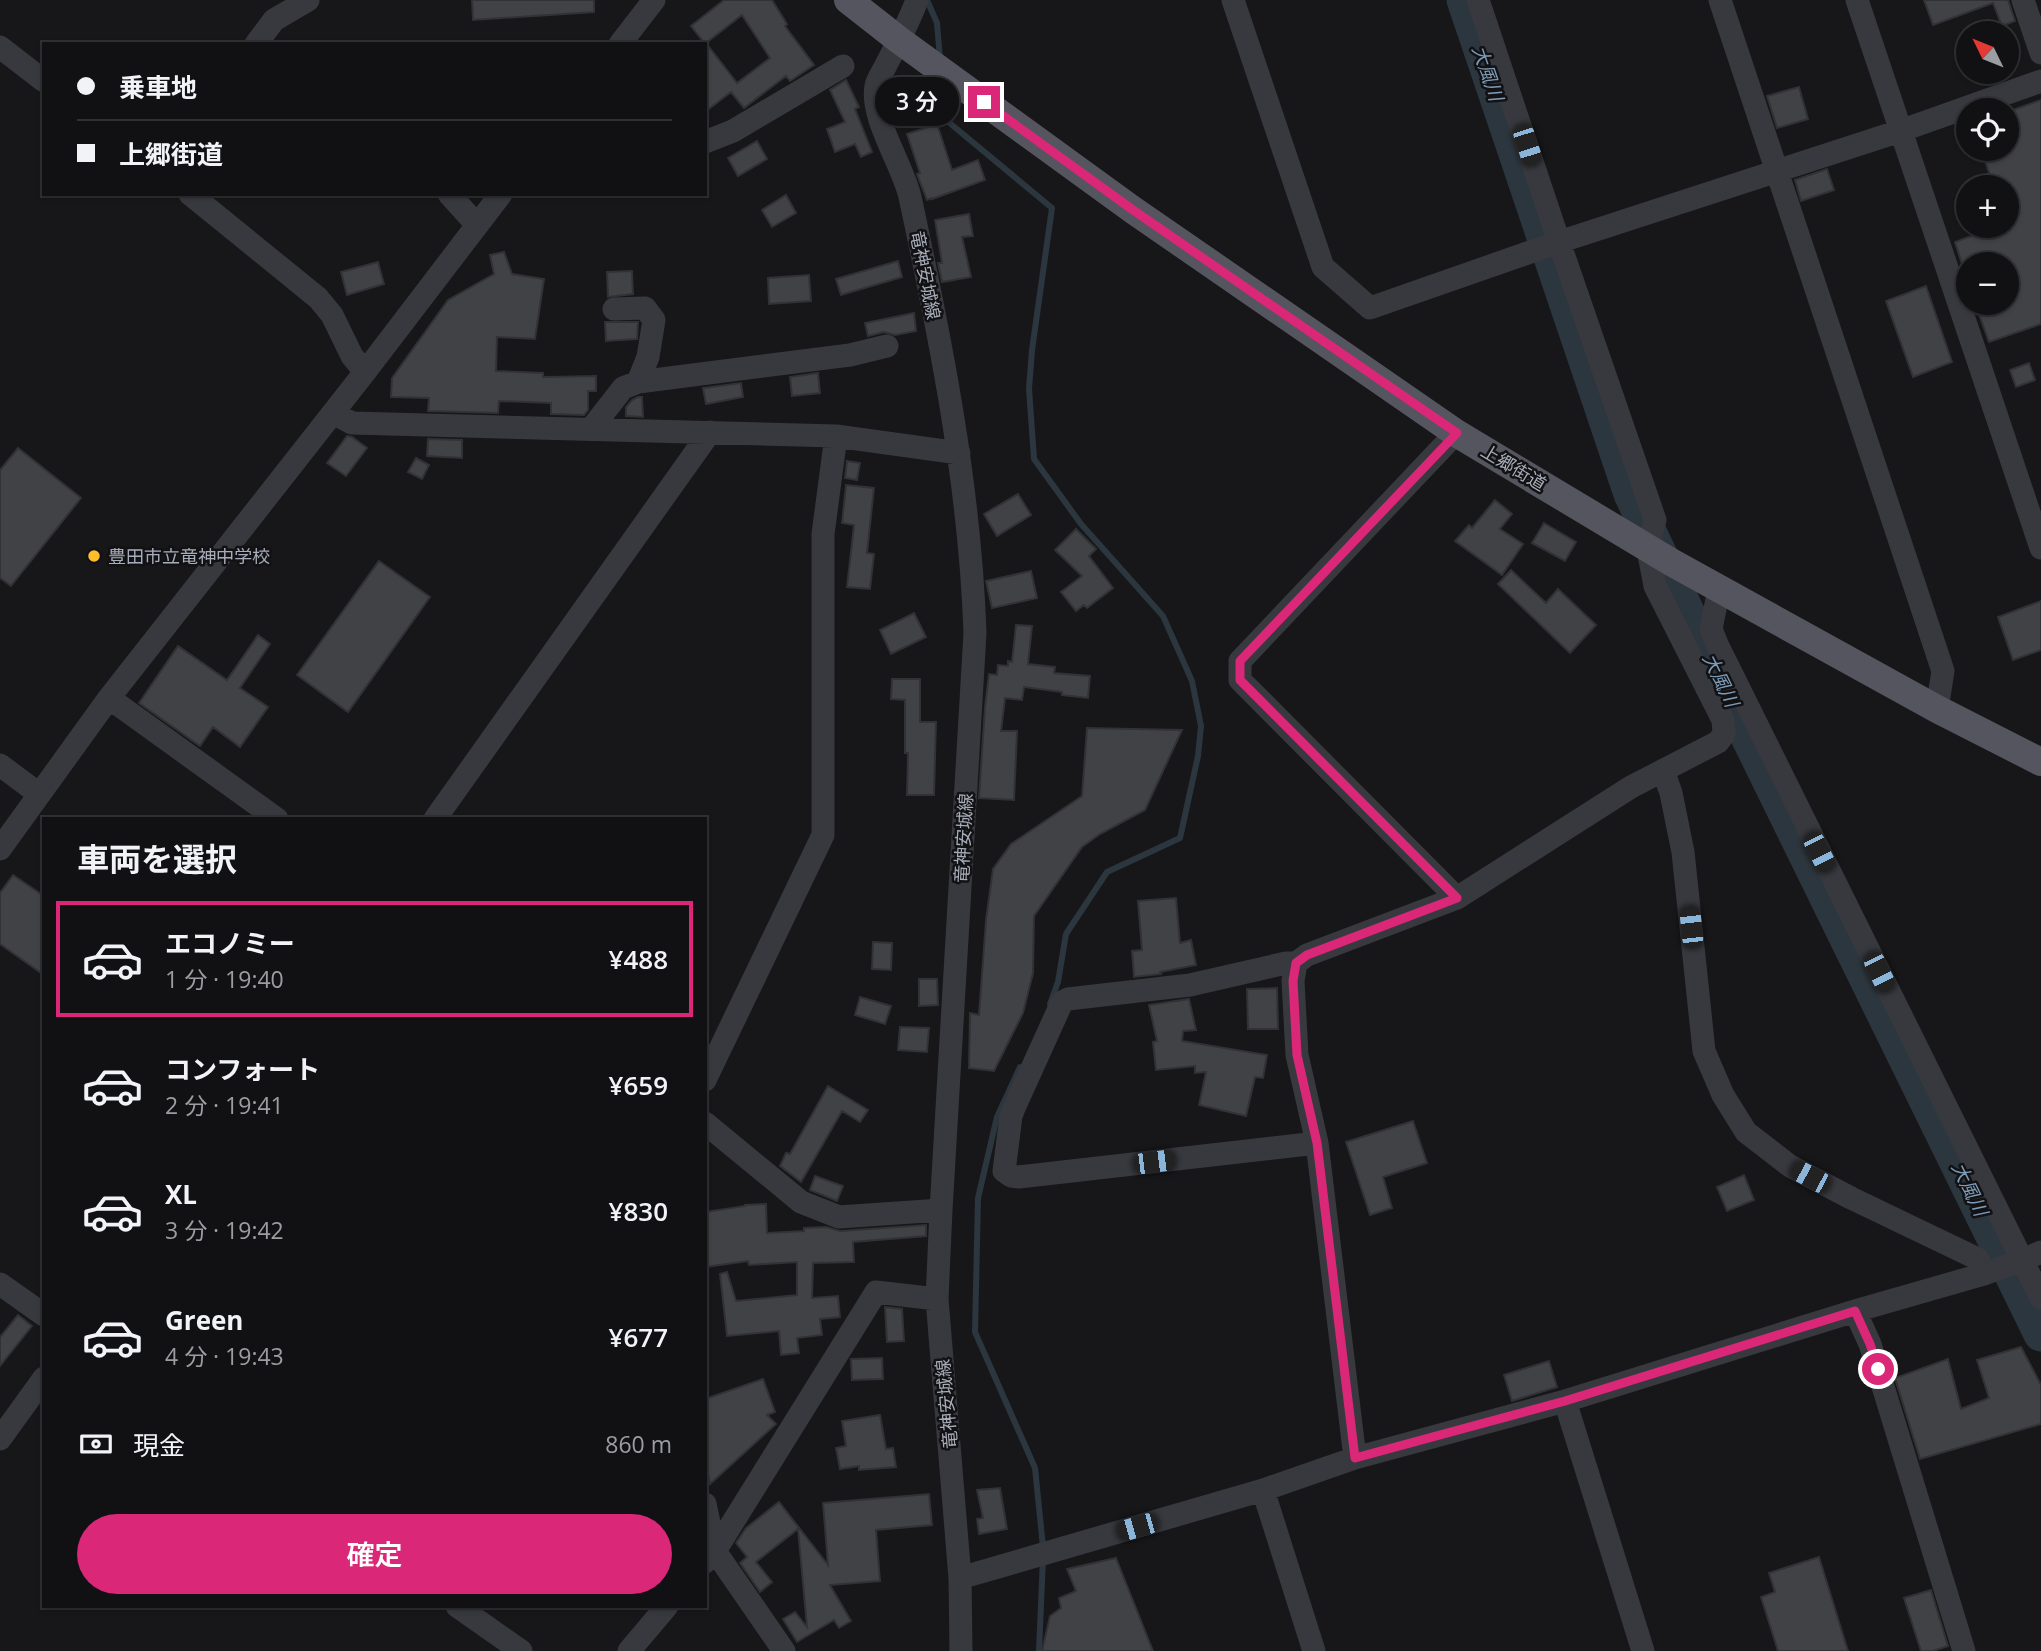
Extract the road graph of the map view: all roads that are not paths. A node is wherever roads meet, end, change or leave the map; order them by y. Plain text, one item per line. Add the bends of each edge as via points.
1 (308, 0) edge
2 (654, 0) edge
3 (848, 0) edge
4 (917, 0) edge
5 (1233, 0) edge
6 (1478, 0) edge
7 (1720, 0) edge
8 (1857, 0) edge
9 (2023, 0) edge
10 (899, 40) junction
11 (258, 42) edge
12 (622, 42) edge
13 (0, 47) edge
14 (2041, 54) edge
15 (843, 66) dead end
16 (42, 79) edge
17 (2041, 80) edge
18 (1900, 131) junction
19 (707, 141) edge
20 (1777, 172) junction
21 (192, 196) edge
22 (451, 196) edge
23 (499, 196) edge
24 (477, 225) junction
25 (1559, 242) junction
26 (614, 309) dead end
27 (887, 346) dead end
28 (365, 372) junction
29 (638, 382) junction
30 (333, 413) junction
31 (592, 429) junction
32 (710, 432) junction
33 (1457, 433) junction
34 (836, 436) junction
35 (959, 453) junction
36 (2041, 548) edge
37 (1648, 549) junction
38 (1719, 589) junction
39 (109, 698) junction
40 (1937, 709) junction
41 (2041, 762) edge
42 (0, 765) edge
43 (1663, 770) junction
44 (39, 794) junction
45 (274, 817) edge
46 (436, 817) edge
47 (0, 849) edge
48 (1457, 898) junction
49 (1296, 963) junction
50 (707, 1076) edge
51 (707, 1125) edge
52 (1317, 1143) junction
53 (941, 1210) junction
54 (2032, 1256) edge
55 (1984, 1274) junction
56 (0, 1284) edge
57 (2041, 1298) edge
58 (937, 1299) junction
59 (1855, 1311) junction
60 (42, 1314) edge
61 (42, 1381) edge
62 (1565, 1401) junction
63 (0, 1439) edge
64 (1355, 1458) junction
65 (1263, 1490) junction
66 (707, 1525) edge
67 (710, 1556) edge
68 (960, 1578) junction
69 (460, 1608) edge
70 (665, 1608) edge
71 (521, 1651) edge
72 (629, 1651) edge
73 (784, 1651) edge
74 (961, 1651) edge
75 (1314, 1651) edge
76 (1643, 1651) edge
77 (1964, 1651) edge

1 - 11 street via 274,20
2 - 12 street
3 - 10 main road, 上郷街道
4 - 10 street, 竜神安城線
5 - 25 street via 1323,267 1370,308
6 - 25 street
7 - 20 street
8 - 18 street
9 - 14 street
10 - 33 main road, 上郷街道 via 1133,210
10 - 35 street, 竜神安城線 via 876,86 876,109 909,193
13 - 16 street
15 - 19 street via 733,131
17 - 18 street
18 - 20 street
18 - 36 street
20 - 25 street
20 - 40 street via 1943,670
21 - 28 street via 318,298
22 - 24 street
23 - 24 street
24 - 28 street
25 - 37 street via 1655,520
26 - 29 street via 645,308 654,320
27 - 29 street via 850,355
28 - 30 street
29 - 31 street via 623,388
30 - 31 street via 352,423
30 - 39 street
31 - 32 street
32 - 34 street
32 - 46 street
33 - 37 main road, 上郷街道
33 - 48 street via 1240,661 1240,680
34 - 35 street
34 - 50 street via 823,534 823,835
35 - 53 street, 竜神安城線 via 973,570 975,633
37 - 38 main road, 上郷街道
37 - 43 street via 1655,586 1723,720 1724,734 1718,742
38 - 40 main road, 上郷街道
38 - 54 street via 1711,629 1717,643
39 - 44 street
39 - 45 street
40 - 41 main road, 上郷街道
42 - 44 street
43 - 48 street
43 - 55 street via 1683,852 1704,1051 1746,1132 1790,1166 1979,1259
44 - 47 street
48 - 49 street
49 - 52 street via 1297,1055
49 - 52 street via 1190,985 1062,1002 1011,1116 1004,1171 1018,1177
51 - 53 street via 801,1202 839,1217
52 - 64 street
53 - 58 street, 竜神安城線
54 - 55 street
54 - 57 street
55 - 59 street
56 - 60 street
58 - 67 street via 877,1292
58 - 68 street, 竜神安城線
59 - 62 street
59 - 77 street via 1870,1344
61 - 63 street
62 - 64 street
62 - 76 street
64 - 65 street
65 - 68 street
65 - 75 street
66 - 67 street
67 - 73 street
68 - 74 street, 竜神安城線
69 - 71 street
70 - 72 street

